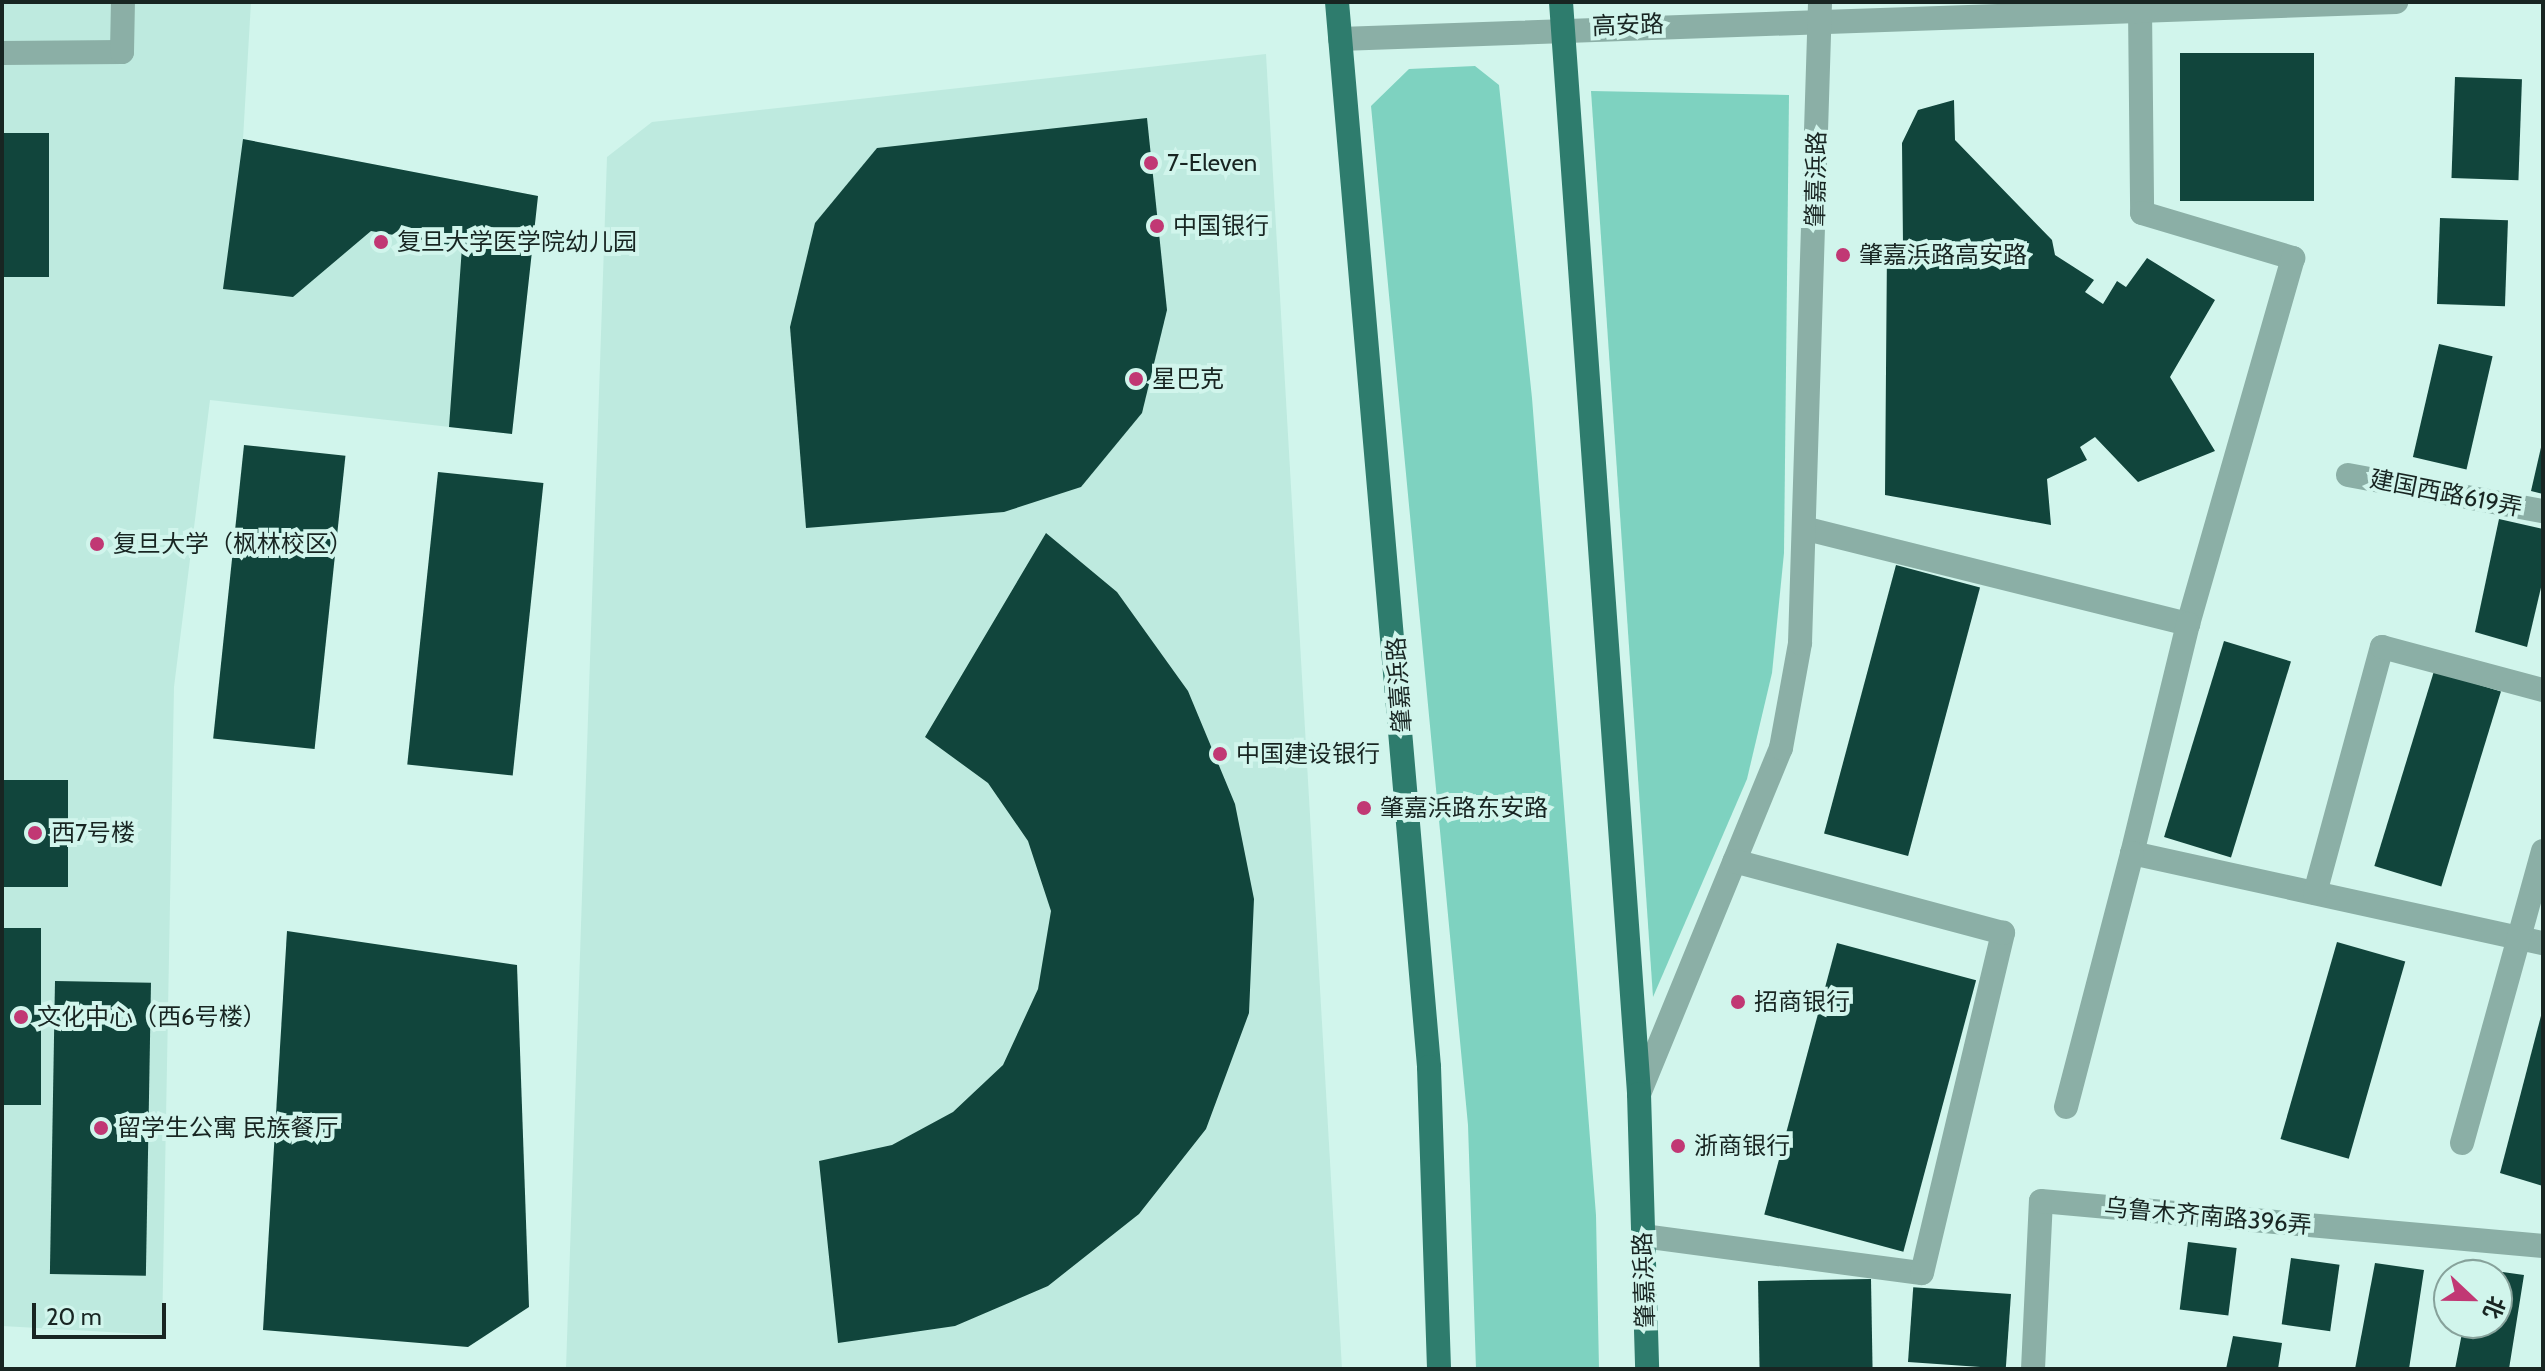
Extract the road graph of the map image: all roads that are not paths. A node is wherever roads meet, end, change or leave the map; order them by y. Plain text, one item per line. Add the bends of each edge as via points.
1 (123, 2) edge
2 (1337, 2) edge
3 (1561, 2) edge
4 (2396, 2) edge
5 (2140, 8) junction
6 (1819, 10) edge
7 (1563, 28) junction
8 (1340, 39) junction
9 (2, 53) edge
10 (2348, 475) dead end
11 (2543, 511) edge
12 (1807, 529) junction
13 (2188, 624) junction
14 (2543, 690) edge
15 (2543, 851) edge
16 (2132, 853) junction
17 (1735, 861) junction
18 (2315, 893) junction
19 (2533, 941) edge
20 (1639, 1094) junction
21 (2066, 1107) dead end
22 (2462, 1143) dead end
23 (1643, 1236) junction
24 (2543, 1246) edge
25 (1439, 1369) edge
26 (1647, 1369) edge
27 (2033, 1369) edge

1 - 9 street via 122,52
2 - 8 main road, 肇嘉浜路
3 - 7 main road, 肇嘉浜路
4 - 5 street, 高安路
5 - 6 street, 高安路
5 - 13 street via 2142,213 2293,258
6 - 7 street, 高安路
6 - 12 street, 肇嘉浜路
7 - 8 street, 高安路
7 - 20 main road, 肇嘉浜路
8 - 25 main road, 肇嘉浜路 via 1429,1067
10 - 11 street, 建国西路619弄
12 - 13 street
12 - 17 street, 肇嘉浜路 via 1800,643 1781,748
13 - 16 street
14 - 18 street via 2382,647
15 - 19 street
16 - 18 street
16 - 21 street
17 - 20 street, 肇嘉浜路
17 - 23 street via 2003,933 1922,1273
18 - 19 street
19 - 22 street
20 - 23 main road, 肇嘉浜路
23 - 26 main road, 肇嘉浜路
24 - 27 street, 乌鲁木齐南路396弄 via 2041,1201

